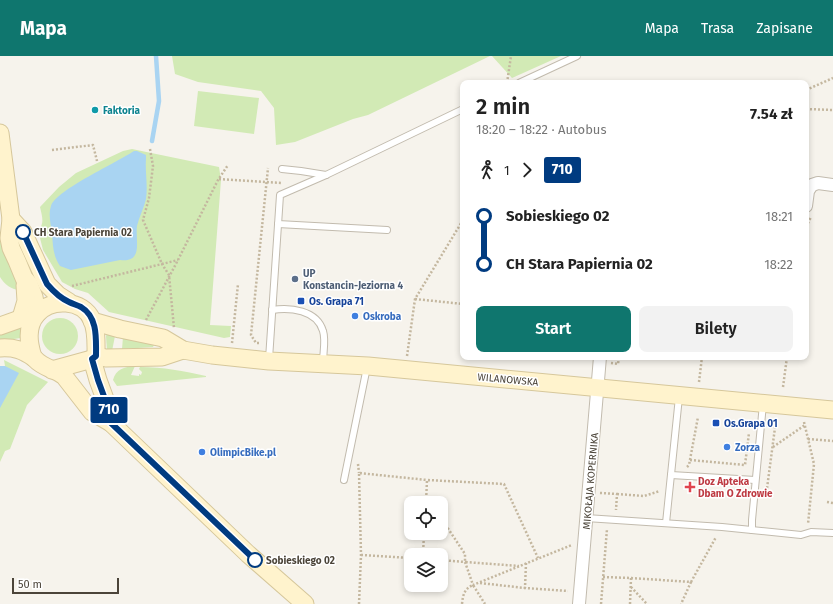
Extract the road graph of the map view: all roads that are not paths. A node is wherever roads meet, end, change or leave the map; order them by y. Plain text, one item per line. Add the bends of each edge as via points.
1 (577, 56) edge
2 (525, 80) edge
3 (460, 110) edge
4 (0, 133) edge
5 (282, 169) dead end
6 (326, 175) junction
7 (833, 185) edge
8 (809, 190) edge
9 (12, 218) junction
10 (278, 224) junction
11 (387, 230) dead end
12 (71, 294) junction
13 (272, 310) junction
14 (29, 316) junction
15 (92, 321) junction
16 (0, 326) edge
17 (0, 348) edge
18 (183, 350) junction
19 (94, 357) junction
20 (34, 358) junction
21 (269, 360) junction
22 (600, 360) edge
23 (323, 363) junction
24 (368, 366) junction
25 (52, 370) junction
26 (598, 388) junction
27 (680, 395) junction
28 (763, 403) junction
29 (833, 410) edge
30 (111, 423) junction
31 (674, 476) junction
32 (344, 480) dead end
33 (755, 480) junction
34 (586, 518) junction
35 (666, 523) junction
36 (752, 530) junction
37 (833, 533) edge
38 (305, 604) edge
39 (579, 604) edge

1 - 2 lane
3 - 6 lane
4 - 9 main road
5 - 6 lane
6 - 10 lane via 280,195
7 - 8 street via 818,183
9 - 12 main road via 23,232 47,284 58,295
9 - 14 main road via 9,238 11,248 34,297
10 - 11 lane
10 - 13 lane
12 - 14 main road
12 - 15 main road
13 - 21 lane
13 - 23 lane via 290,308 316,318 324,332
14 - 16 main road
14 - 20 main road via 32,321 29,335
15 - 18 main road, WILANOWSKA via 163,338
15 - 19 main road via 96,336
17 - 20 main road via 20,350
18 - 19 main road, WILANOWSKA via 162,357
18 - 21 main road, WILANOWSKA
19 - 25 main road
19 - 30 main road
20 - 25 main road
21 - 23 main road, WILANOWSKA
22 - 26 street, MIKOŁAJA KOPERNIKA
23 - 24 main road, WILANOWSKA
24 - 26 main road, WILANOWSKA
24 - 32 lane
25 - 30 main road via 68,380 92,412
26 - 27 main road, WILANOWSKA
26 - 34 street, MIKOŁAJA KOPERNIKA
27 - 28 main road, WILANOWSKA
27 - 31 lane
28 - 29 main road, WILANOWSKA
28 - 33 lane
30 - 38 main road via 248,554
31 - 33 lane
31 - 35 lane
33 - 36 lane
34 - 35 lane
34 - 39 street, MIKOŁAJA KOPERNIKA
35 - 36 lane
36 - 37 lane via 801,536 811,532

